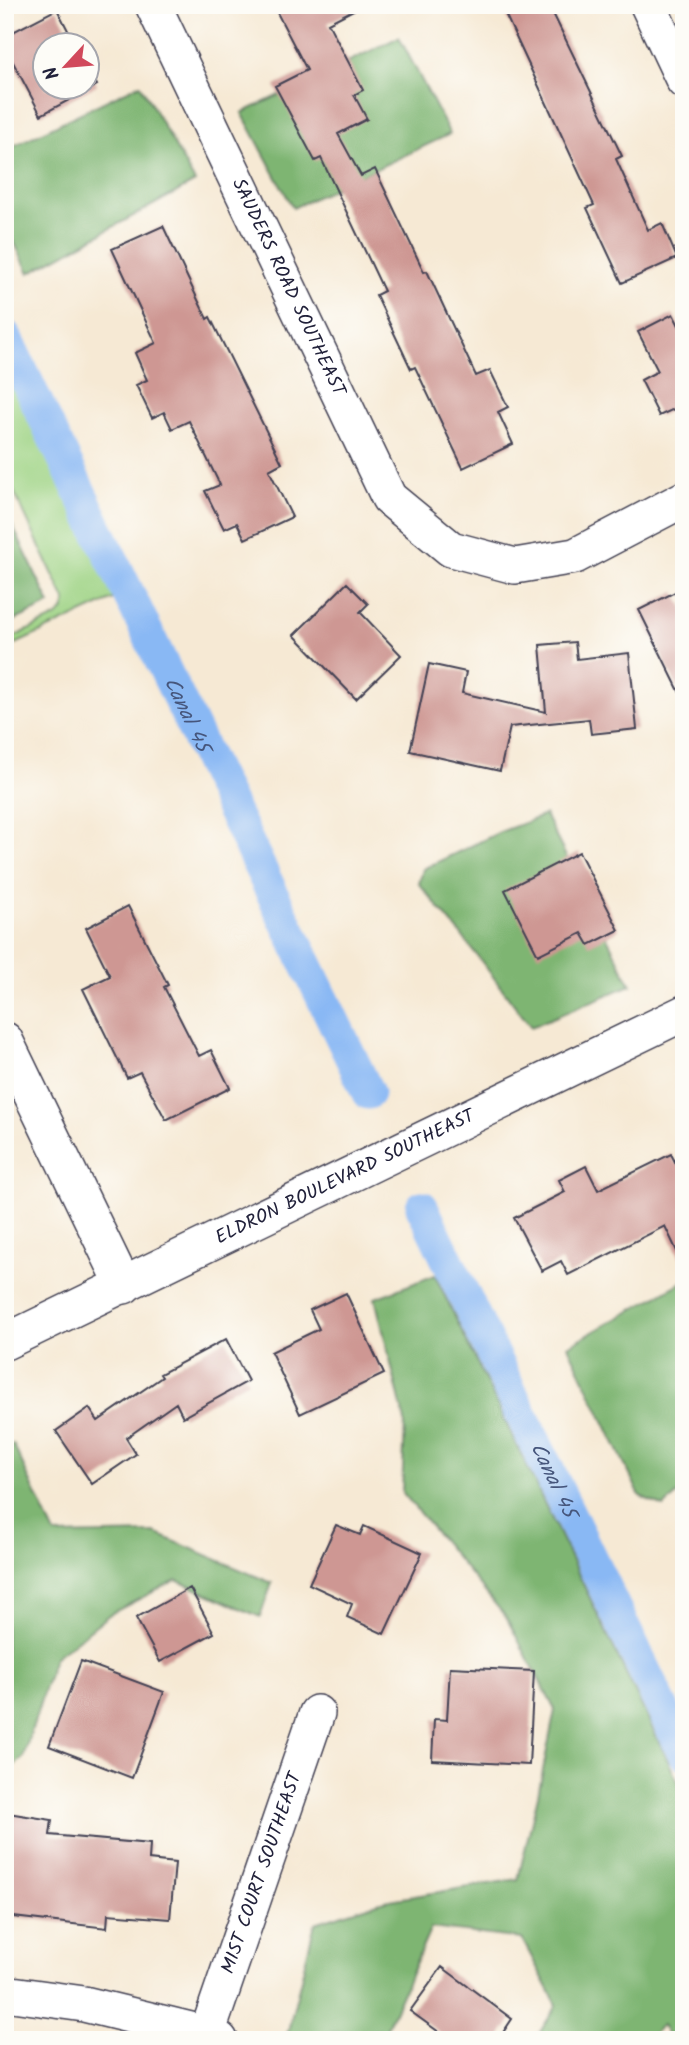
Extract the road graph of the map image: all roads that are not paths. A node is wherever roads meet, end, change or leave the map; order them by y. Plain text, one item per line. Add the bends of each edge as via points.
1 (153, 5) edge
2 (648, 5) edge
3 (684, 81) edge
4 (684, 499) edge
5 (684, 1013) edge
6 (5, 1040) edge
7 (124, 1286) junction
8 (5, 1342) edge
9 (317, 1713) dead end
10 (5, 1993) edge
11 (213, 2037) edge

1 - 4 street, SAUDERS ROAD SOUTHEAST via 389,498 451,549 515,566 575,556
2 - 3 street
5 - 7 street, ELDRON BOULEVARD SOUTHEAST
6 - 7 street
7 - 8 street, ELDRON BOULEVARD SOUTHEAST
9 - 11 street, MIST COURT SOUTHEAST
10 - 11 street via 84,2004

